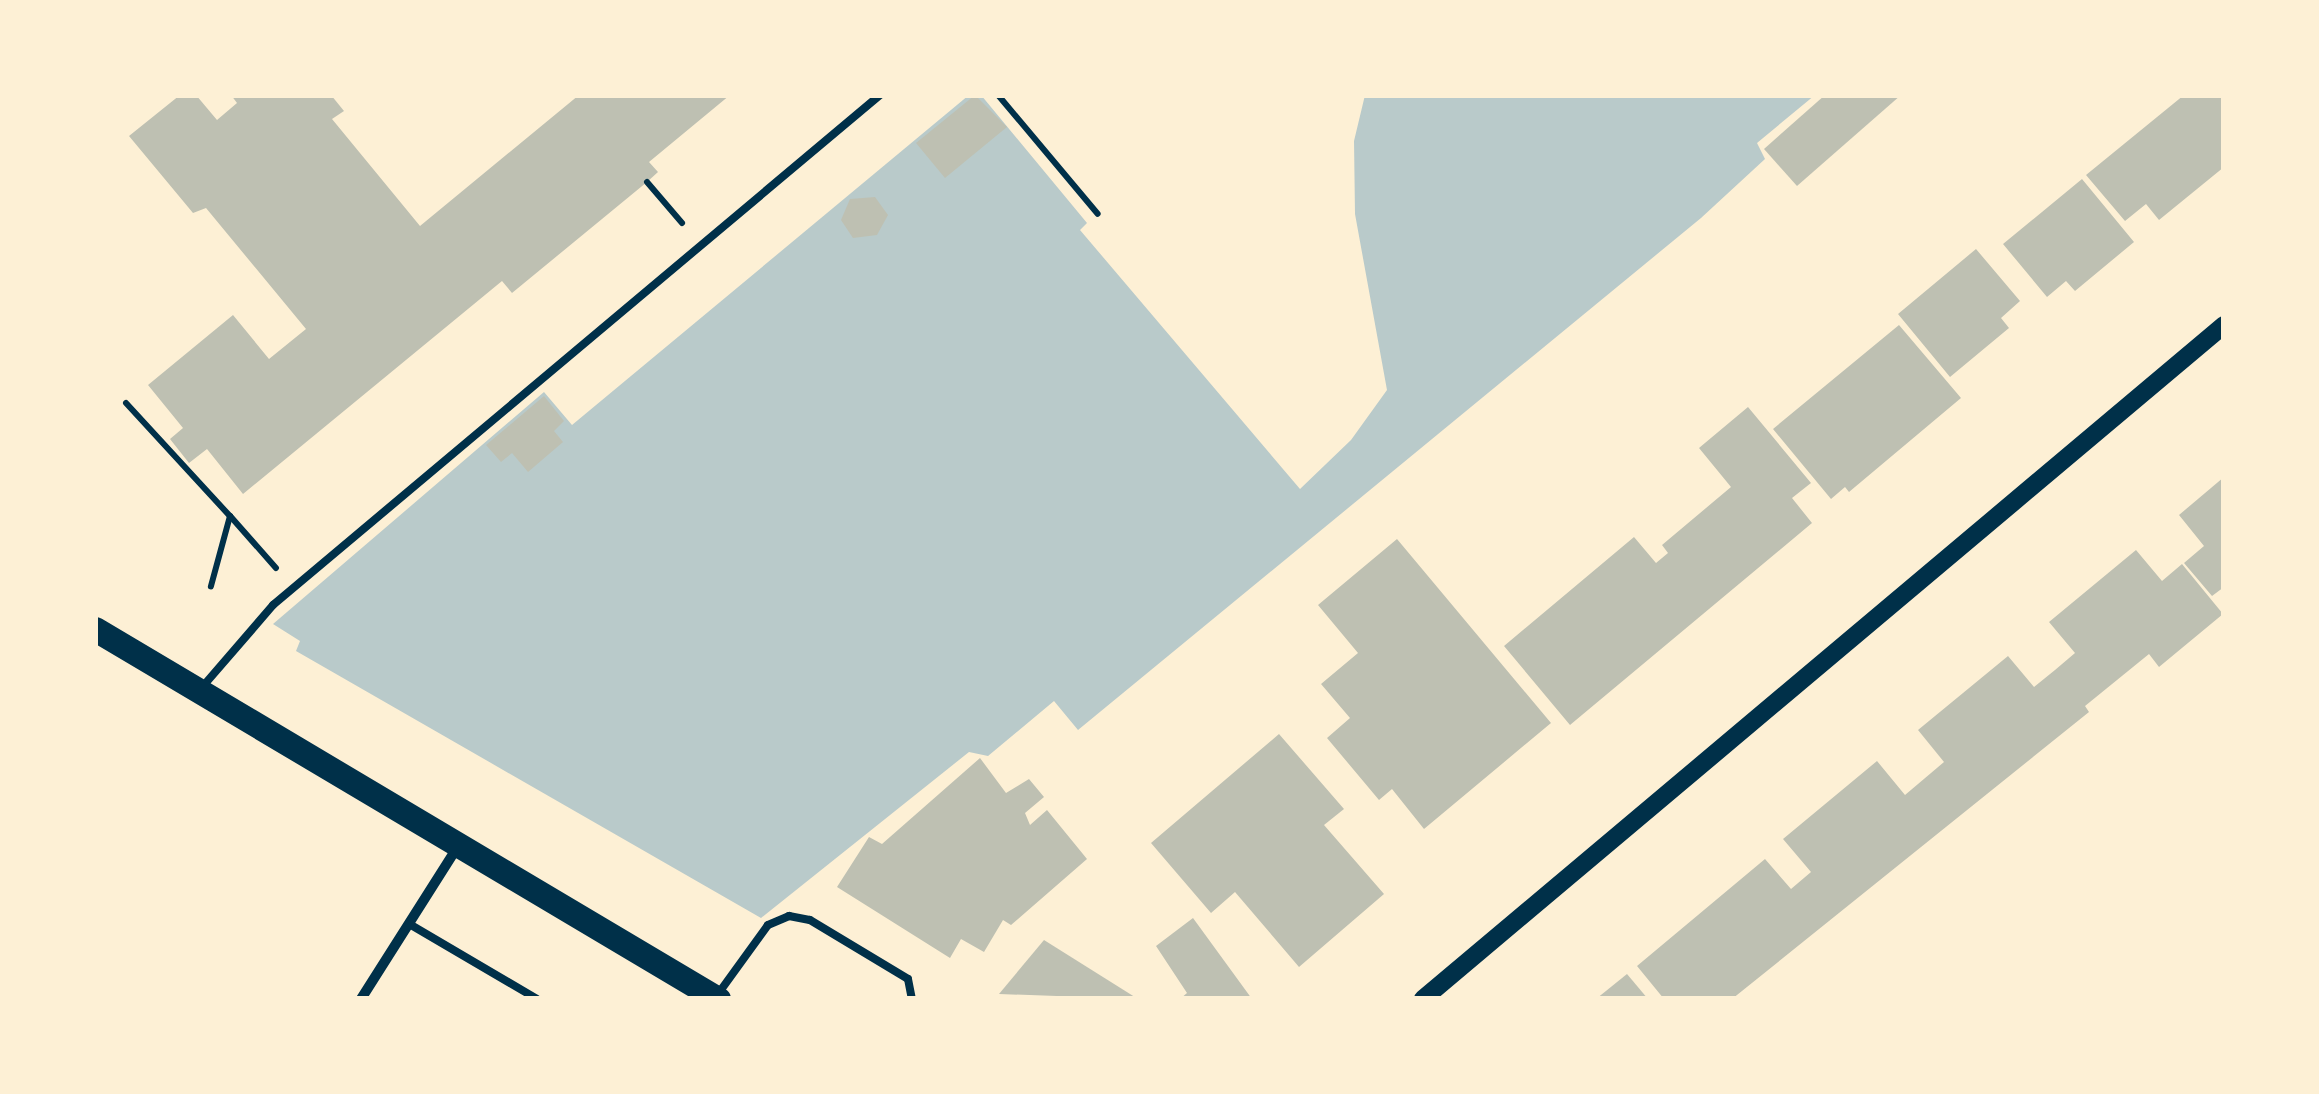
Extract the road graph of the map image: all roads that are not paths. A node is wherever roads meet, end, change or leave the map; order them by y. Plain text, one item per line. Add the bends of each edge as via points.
1 (880, 95) edge
2 (2224, 324) edge
3 (95, 629) edge
4 (201, 689) junction
5 (457, 848) junction
6 (410, 925) junction
7 (717, 998) edge
8 (360, 999) edge
9 (538, 999) edge
10 (912, 999) edge
11 (1422, 999) edge

1 - 4 lane via 294,588
2 - 11 street
3 - 4 main road
4 - 5 main road
5 - 6 street
5 - 7 main road
6 - 8 street
6 - 9 lane
7 - 10 lane via 768,924 789,916 810,920 908,979

